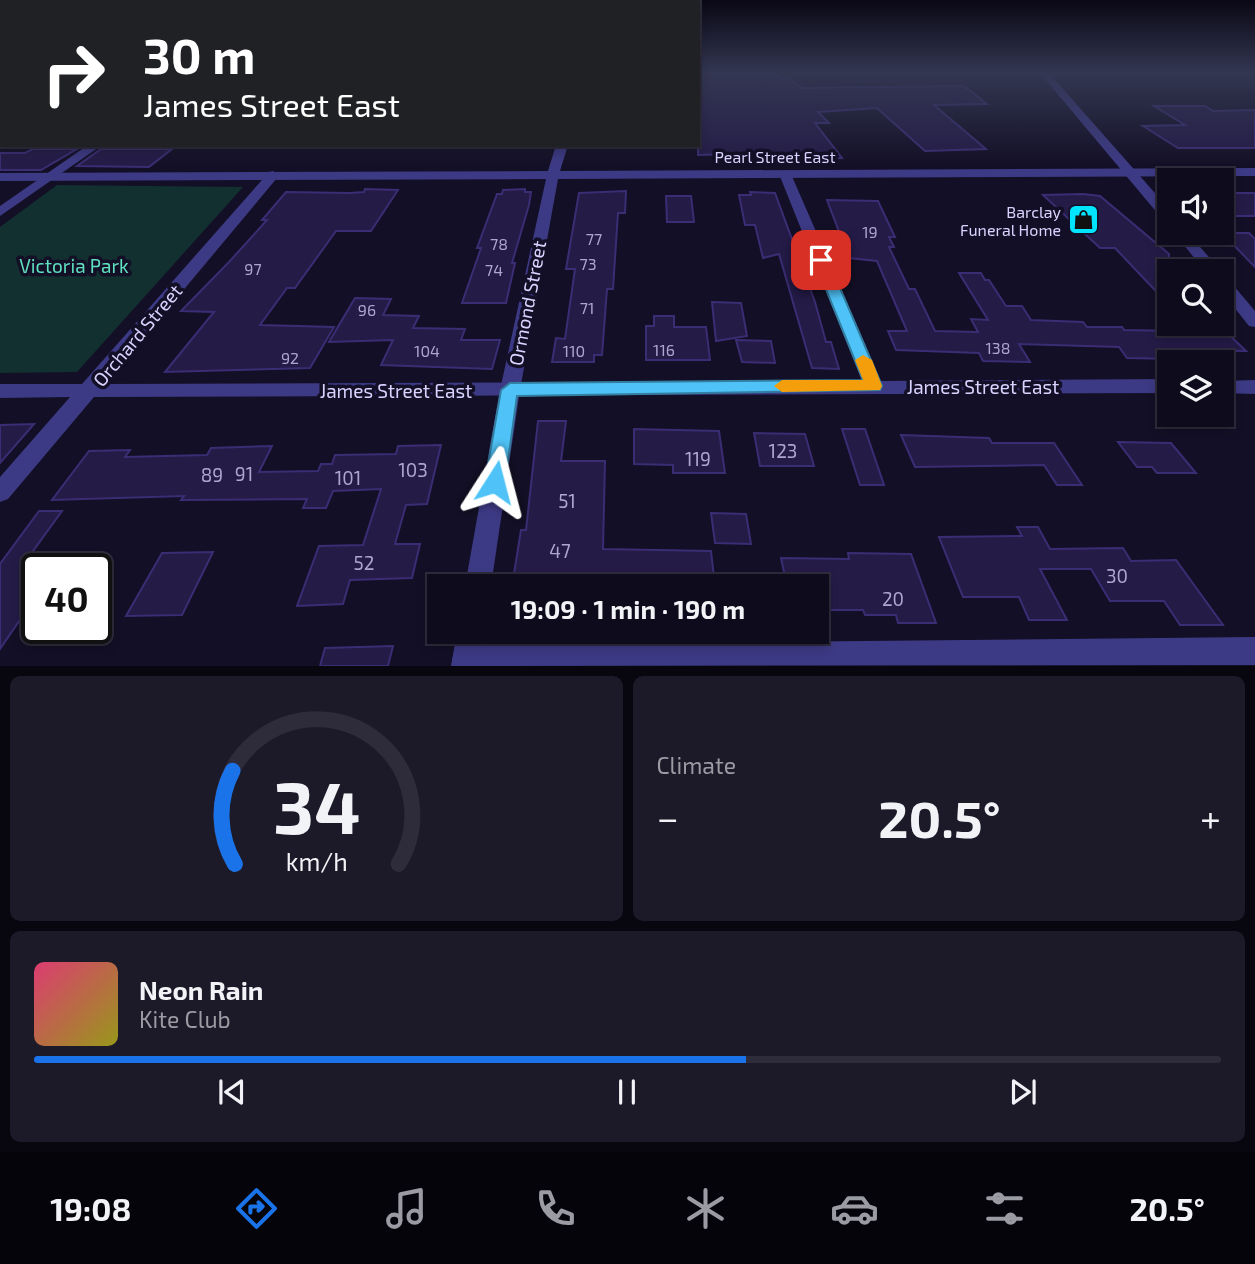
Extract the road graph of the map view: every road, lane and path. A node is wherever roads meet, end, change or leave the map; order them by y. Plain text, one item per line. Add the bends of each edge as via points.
1 (1070, 104) edge
2 (93, 147) edge
3 (562, 147) edge
4 (1255, 172) edge
5 (553, 173) junction
6 (1129, 173) junction
7 (785, 174) junction
8 (273, 175) junction
9 (0, 177) edge
10 (51, 177) junction
11 (1157, 204) edge
12 (0, 212) edge
13 (1191, 245) edge
14 (1203, 259) edge
15 (1234, 297) edge
16 (1255, 322) edge
17 (874, 386) junction
18 (1157, 386) edge
19 (1234, 387) edge
20 (1255, 387) edge
21 (90, 390) junction
22 (510, 390) junction
23 (0, 391) edge
24 (0, 493) edge
25 (480, 574) edge
26 (1255, 651) edge
27 (467, 652) edge
28 (950, 659) edge

1 - 6 street
2 - 10 street
3 - 5 street, Ormond Street
4 - 6 street, Pearl Street East
5 - 7 street, Pearl Street East
5 - 8 street, Pearl Street East
5 - 22 street, Ormond Street
6 - 7 street, Pearl Street East
6 - 11 street
7 - 17 street
8 - 10 street, Pearl Street East
8 - 21 street, Orchard Street
9 - 10 street, Pearl Street East
10 - 12 street
13 - 14 street
15 - 16 street
17 - 18 street, James Street East
17 - 22 street, James Street East
19 - 20 street
21 - 22 street, James Street East
21 - 23 street, James Street East
21 - 24 street, Orchard Street
22 - 25 street, Ormond Street
26 - 28 street
27 - 28 street

